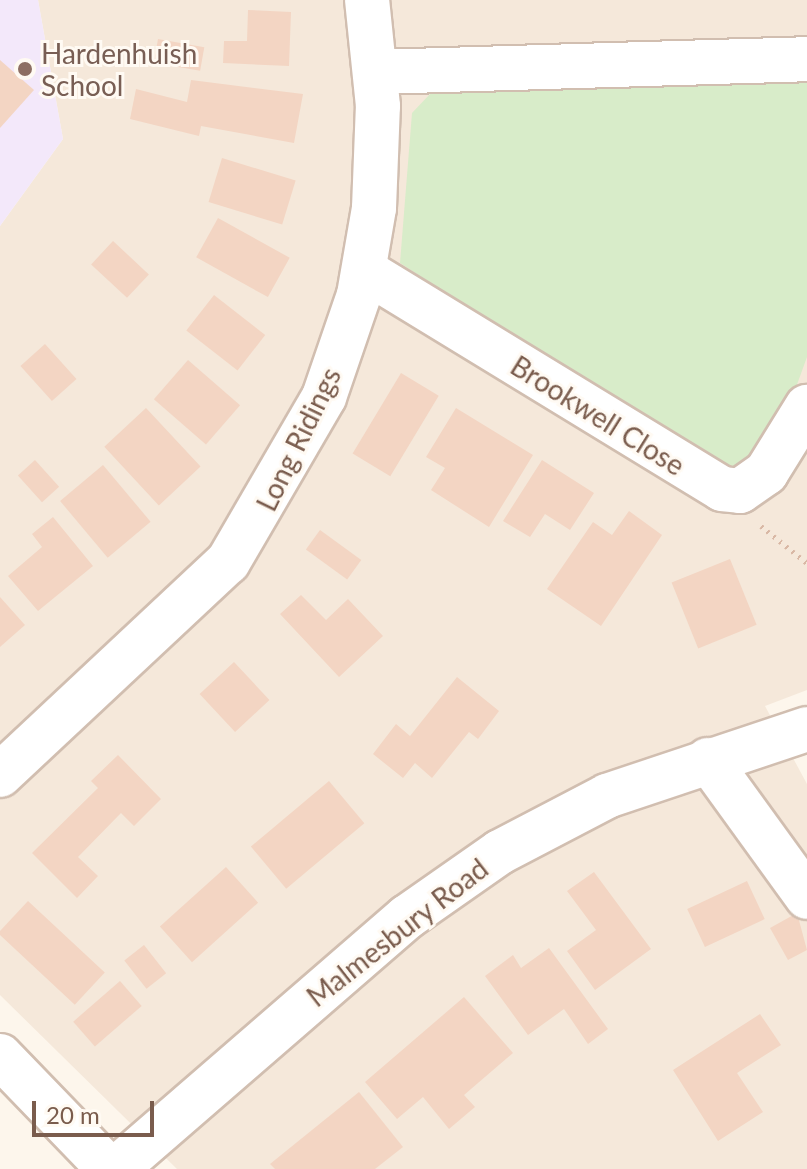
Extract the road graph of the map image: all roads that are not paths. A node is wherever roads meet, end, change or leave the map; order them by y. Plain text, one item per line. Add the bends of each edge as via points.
1 (367, 0) edge
2 (807, 59) edge
3 (376, 72) junction
4 (365, 271) junction
5 (807, 407) edge
6 (807, 729) edge
7 (708, 760) junction
8 (0, 775) edge
9 (807, 897) edge
10 (0, 1056) edge
11 (109, 1169) edge
12 (116, 1169) edge

1 - 3 street, Long Ridings
2 - 3 street
3 - 4 street, Long Ridings via 378,156
4 - 5 street, Brookwell Close via 711,484 747,488 776,463
4 - 8 street, Long Ridings via 324,397 246,538 183,611
6 - 7 street, Malmesbury Road
7 - 9 street
7 - 12 street, Malmesbury Road via 607,796 464,876
10 - 11 street

